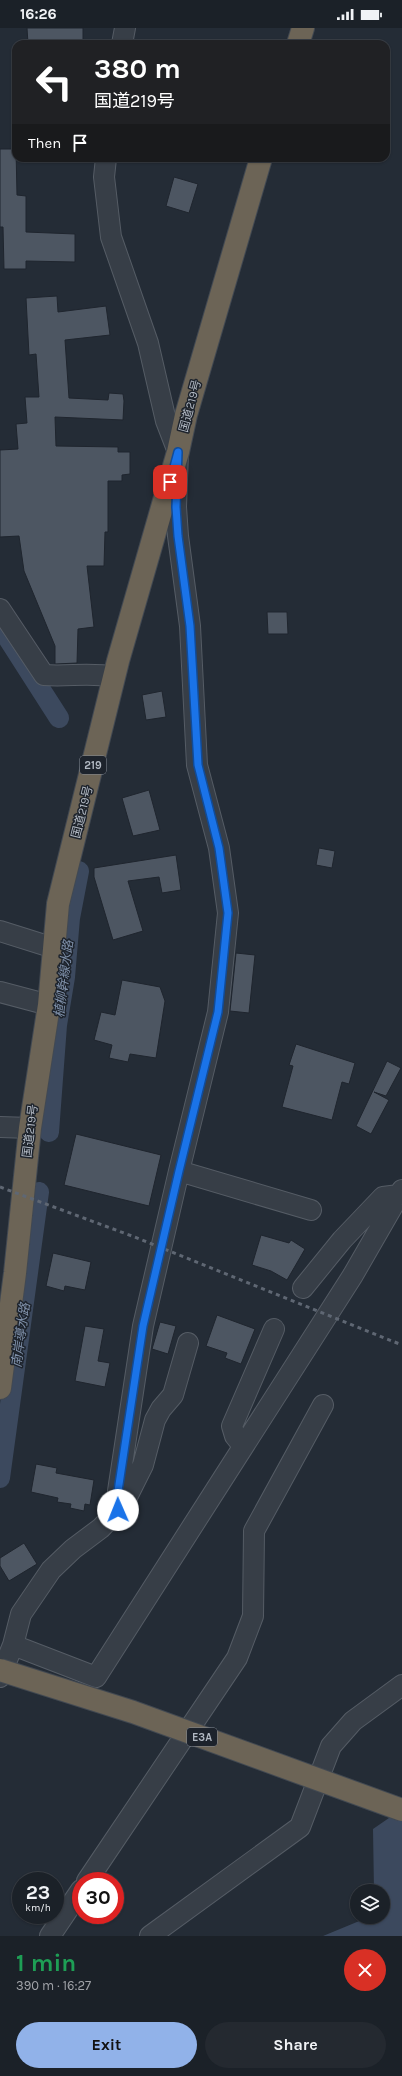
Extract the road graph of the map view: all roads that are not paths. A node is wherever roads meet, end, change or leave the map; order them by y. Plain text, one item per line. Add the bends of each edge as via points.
1 (125, 28) edge
2 (303, 28) edge
3 (123, 40) edge
4 (299, 40) edge
5 (106, 162) edge
6 (260, 162) edge
7 (178, 452) junction
8 (0, 609) edge
9 (114, 677) junction
10 (0, 931) edge
11 (54, 948) junction
12 (0, 992) edge
13 (48, 1005) junction
14 (0, 1127) edge
15 (30, 1128) junction
16 (179, 1171) junction
17 (400, 1193) edge
18 (311, 1210) dead end
19 (303, 1288) dead end
20 (274, 1329) dead end
21 (188, 1343) dead end
22 (0, 1388) edge
23 (324, 1405) dead end
24 (243, 1446) junction
25 (118, 1510) junction
26 (13, 1646) junction
27 (0, 1670) edge
28 (0, 1677) edge
29 (402, 1685) edge
30 (402, 1810) edge
31 (93, 1872) edge
32 (72, 1903) edge
33 (50, 1936) edge
34 (150, 1936) edge

1 - 3 street
2 - 4 highway
5 - 7 street via 104,177 111,237 148,343 166,420
6 - 7 highway, 国道219号 / 219 via 186,414
7 - 9 highway, 国道219号 / 219
7 - 16 street via 176,507 190,626 198,765 219,848 228,913 218,1012
8 - 9 street via 44,675 97,673
9 - 11 highway, 国道219号 / 219 via 58,904
10 - 11 street
11 - 13 highway, 国道219号 / 219
12 - 13 street
13 - 15 highway, 国道219号 / 219
14 - 15 street
15 - 22 highway, 国道219号 / 219
16 - 18 street
16 - 25 street via 143,1326 118,1491
17 - 19 street via 383,1197 342,1240
17 - 24 street via 353,1275
20 - 24 street via 232,1426 235,1436
21 - 25 street via 173,1395 155,1420 143,1465
23 - 31 street via 254,1531 254,1616 237,1658
24 - 26 street via 96,1677
25 - 26 street via 101,1528 51,1570 21,1614
26 - 28 street
27 - 30 highway, E3A, bridge via 133,1712
29 - 34 street via 353,1721 331,1746 300,1827
32 - 33 street

